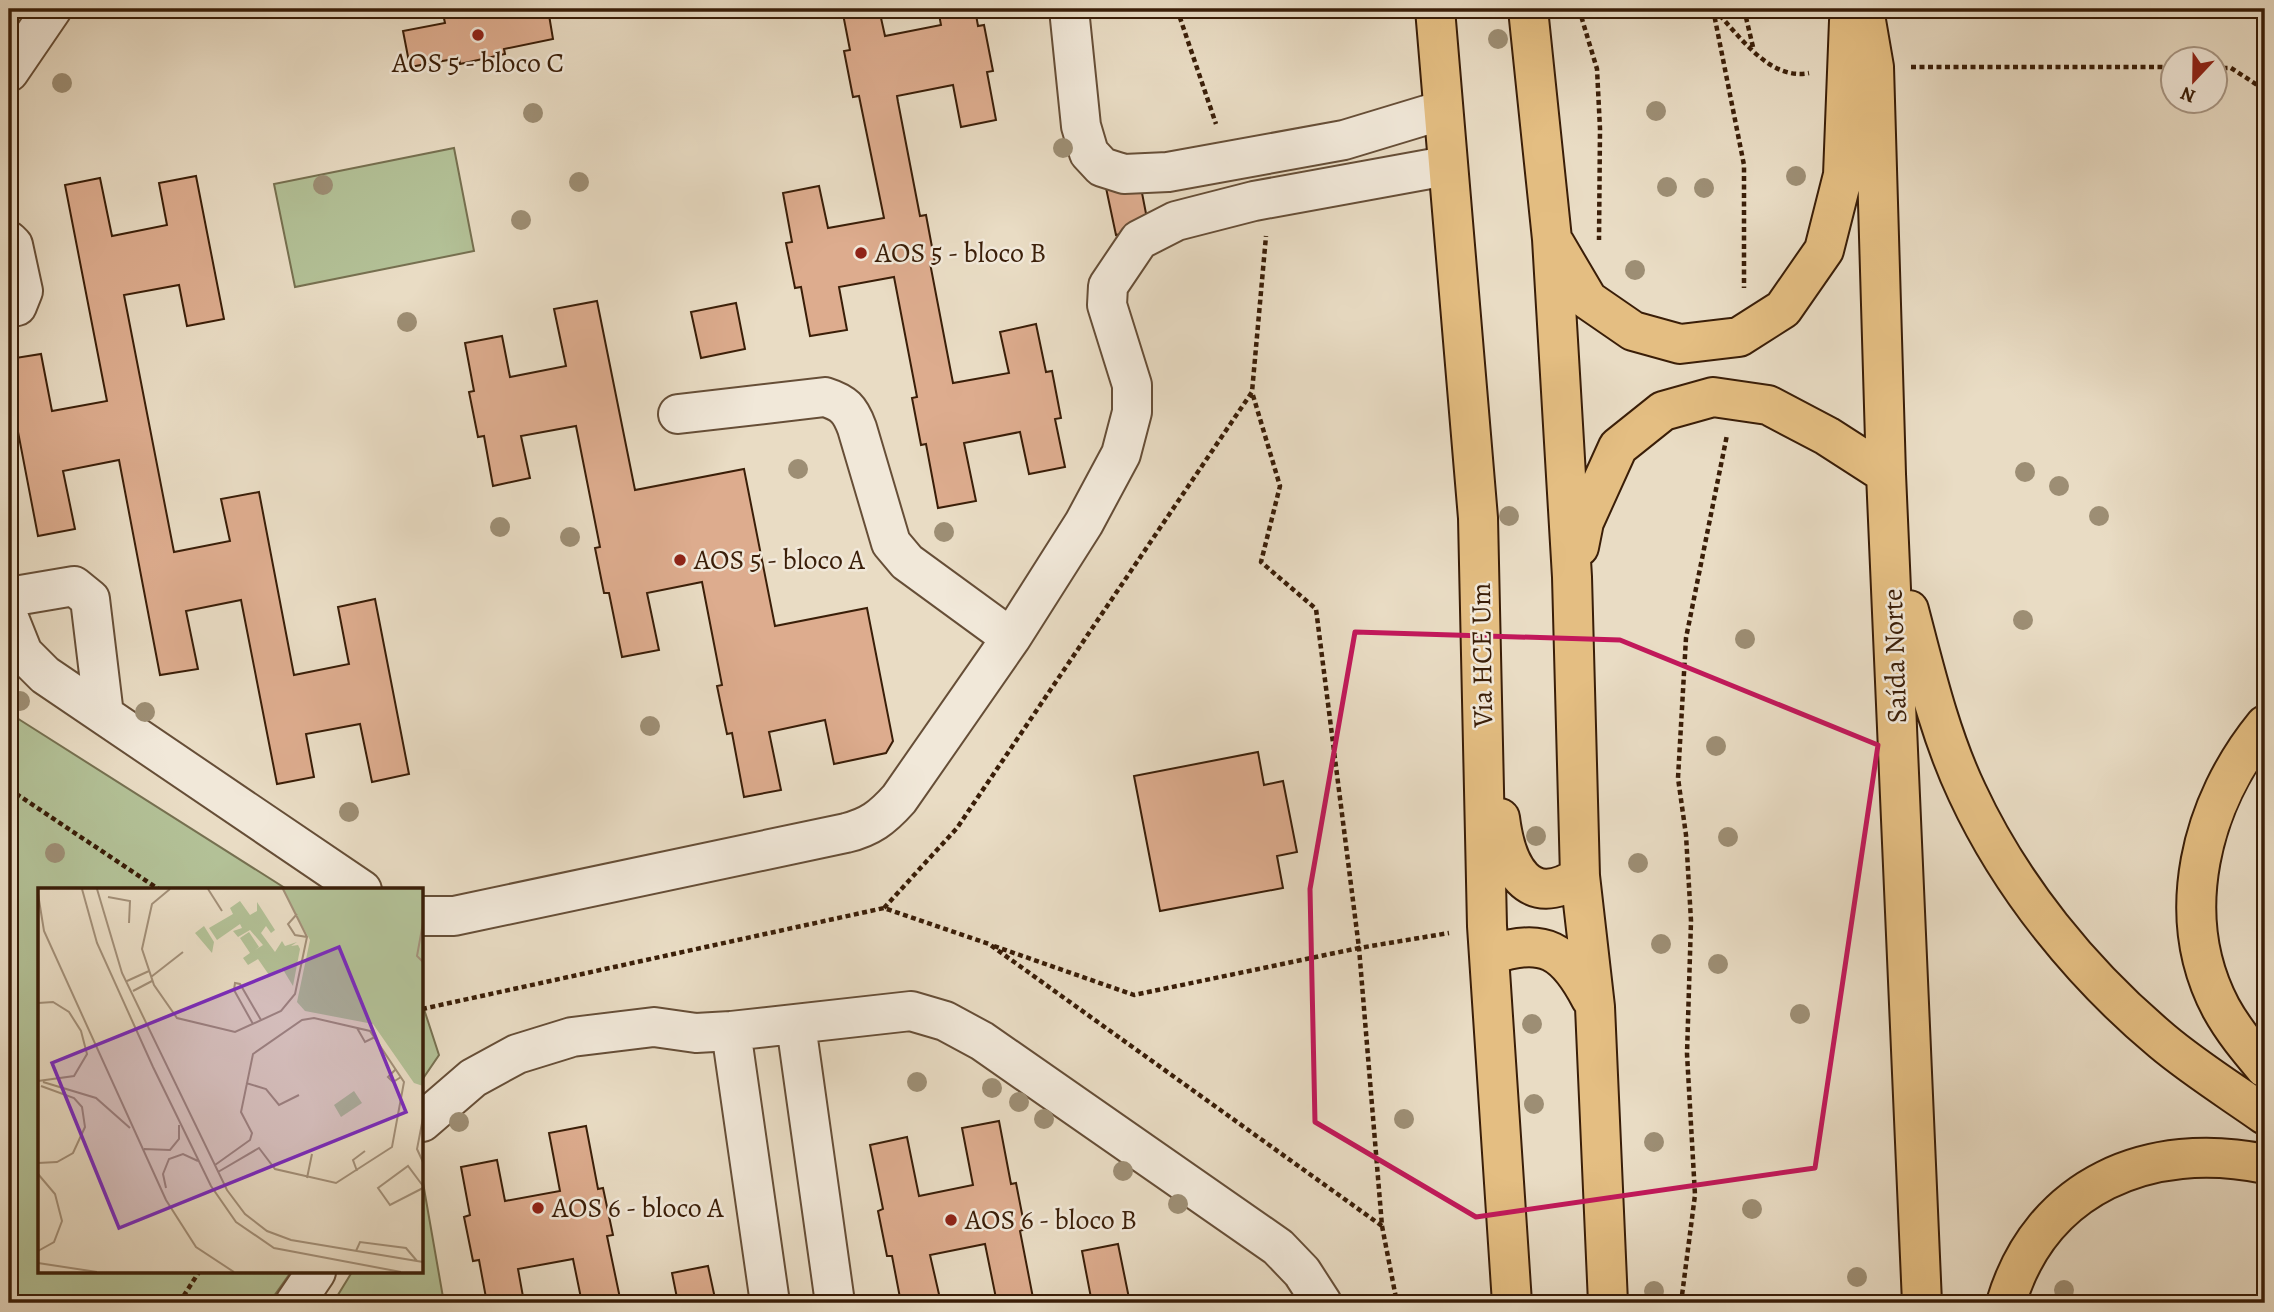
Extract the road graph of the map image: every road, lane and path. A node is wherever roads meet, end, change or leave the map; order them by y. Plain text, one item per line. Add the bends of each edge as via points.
1 (52, 9) edge
2 (1069, 9) edge
3 (1177, 9) edge
4 (1435, 9) edge
5 (1528, 9) edge
6 (1579, 9) edge
7 (1713, 9) edge
8 (1744, 9) edge
9 (1849, 9) edge
10 (1864, 9) edge
11 (1874, 67) junction
12 (2158, 67) edge
13 (2228, 68) edge
14 (9, 72) edge
15 (2265, 90) edge
16 (1443, 110) junction
17 (1219, 133) dead end
18 (1446, 166) junction
19 (1168, 172) junction
20 (1176, 221) junction
21 (1267, 232) dead end
22 (1552, 239) junction
23 (9, 241) edge
24 (1588, 300) junction
25 (9, 308) edge
26 (1739, 337) junction
27 (1252, 392) junction
28 (1736, 400) junction
29 (678, 414) dead end
30 (1886, 474) junction
31 (1891, 544) junction
32 (1572, 577) junction
33 (9, 597) edge
34 (9, 618) edge
35 (1011, 638) junction
36 (1483, 670) junction
37 (104, 715) junction
38 (2265, 725) edge
39 (9, 789) edge
40 (1580, 876) junction
41 (157, 888) edge
42 (359, 888) edge
43 (884, 908) junction
44 (424, 916) edge
45 (1489, 940) junction
46 (989, 944) junction
47 (1359, 948) junction
48 (1595, 1007) junction
49 (424, 1009) edge
50 (796, 1025) junction
51 (732, 1031) junction
52 (2265, 1068) edge
53 (2265, 1115) edge
54 (424, 1120) edge
55 (2265, 1164) edge
56 (1382, 1226) junction
57 (199, 1274) edge
58 (315, 1274) edge
59 (179, 1303) edge
60 (295, 1303) edge
61 (770, 1303) edge
62 (835, 1303) edge
63 (1322, 1303) edge
64 (1397, 1303) edge
65 (1512, 1303) edge
66 (1608, 1303) edge
67 (1681, 1303) edge
68 (1923, 1303) edge
69 (2006, 1303) edge

1 - 14 street
2 - 19 street via 1081,126 1089,153 1102,167 1124,174
3 - 17 path
4 - 16 main road, Via HCE Um
5 - 22 main road
6 - 24 path via 1597,69 1600,129 1600,234
7 - 8 path via 1753,48
7 - 26 path via 1744,165 1745,296
9 - 26 main road via 1843,175 1825,250 1783,309
10 - 11 main road, Saída Norte
11 - 12 path
11 - 30 main road, Saída Norte
13 - 15 path
16 - 18 main road, Via HCE Um
16 - 19 street via 1344,140
18 - 20 street via 1254,201
18 - 36 main road, Via HCE Um via 1478,518
19 - 20 street
20 - 35 street via 1139,240 1108,286 1107,305 1132,385 1129,431 1084,523
21 - 27 path
22 - 24 main road
22 - 32 main road
23 - 25 street via 23,291 17,306
24 - 26 main road via 1633,331 1680,344
27 - 43 path via 957,828
27 - 47 path via 1280,486 1261,562 1316,609
28 - 30 main road via 1768,405
28 - 32 main road via 1713,397 1663,411 1618,447 1584,522
28 - 67 path via 1686,638 1678,778 1692,921 1687,1054 1695,1195
29 - 35 street via 825,397 842,402 857,428 891,542 907,562
30 - 31 main road, Saída Norte
31 - 53 main road via 1937,710 1966,791 2006,864 2070,951 2162,1041
31 - 68 main road, Saída Norte
32 - 40 main road
33 - 37 street via 74,586 90,600
34 - 37 street via 23,653 45,675
35 - 44 street via 899,799 867,827 454,916
36 - 40 main road via 1503,845 1512,868 1527,884 1546,890
36 - 45 main road, Via HCE Um
37 - 42 street
38 - 52 main road via 2224,786 2208,828 2198,876 2196,927 2204,966 2221,1008
39 - 41 path
40 - 48 main road
43 - 46 path
43 - 49 path
45 - 47 path
45 - 48 main road via 1556,953 1577,973
45 - 65 main road, Via HCE Um
46 - 47 path via 1133,995
46 - 56 path
47 - 56 path
48 - 66 main road
50 - 51 street
50 - 62 street
50 - 63 street via 911,1012 945,1021 982,1041 1278,1247
51 - 54 street via 696,1033 654,1027 561,1041 517,1054 473,1078
51 - 61 street
55 - 69 main road via 2202,1157 2162,1161 2124,1170 2089,1188 2061,1210 2034,1243
56 - 64 path
57 - 59 path
58 - 60 street

